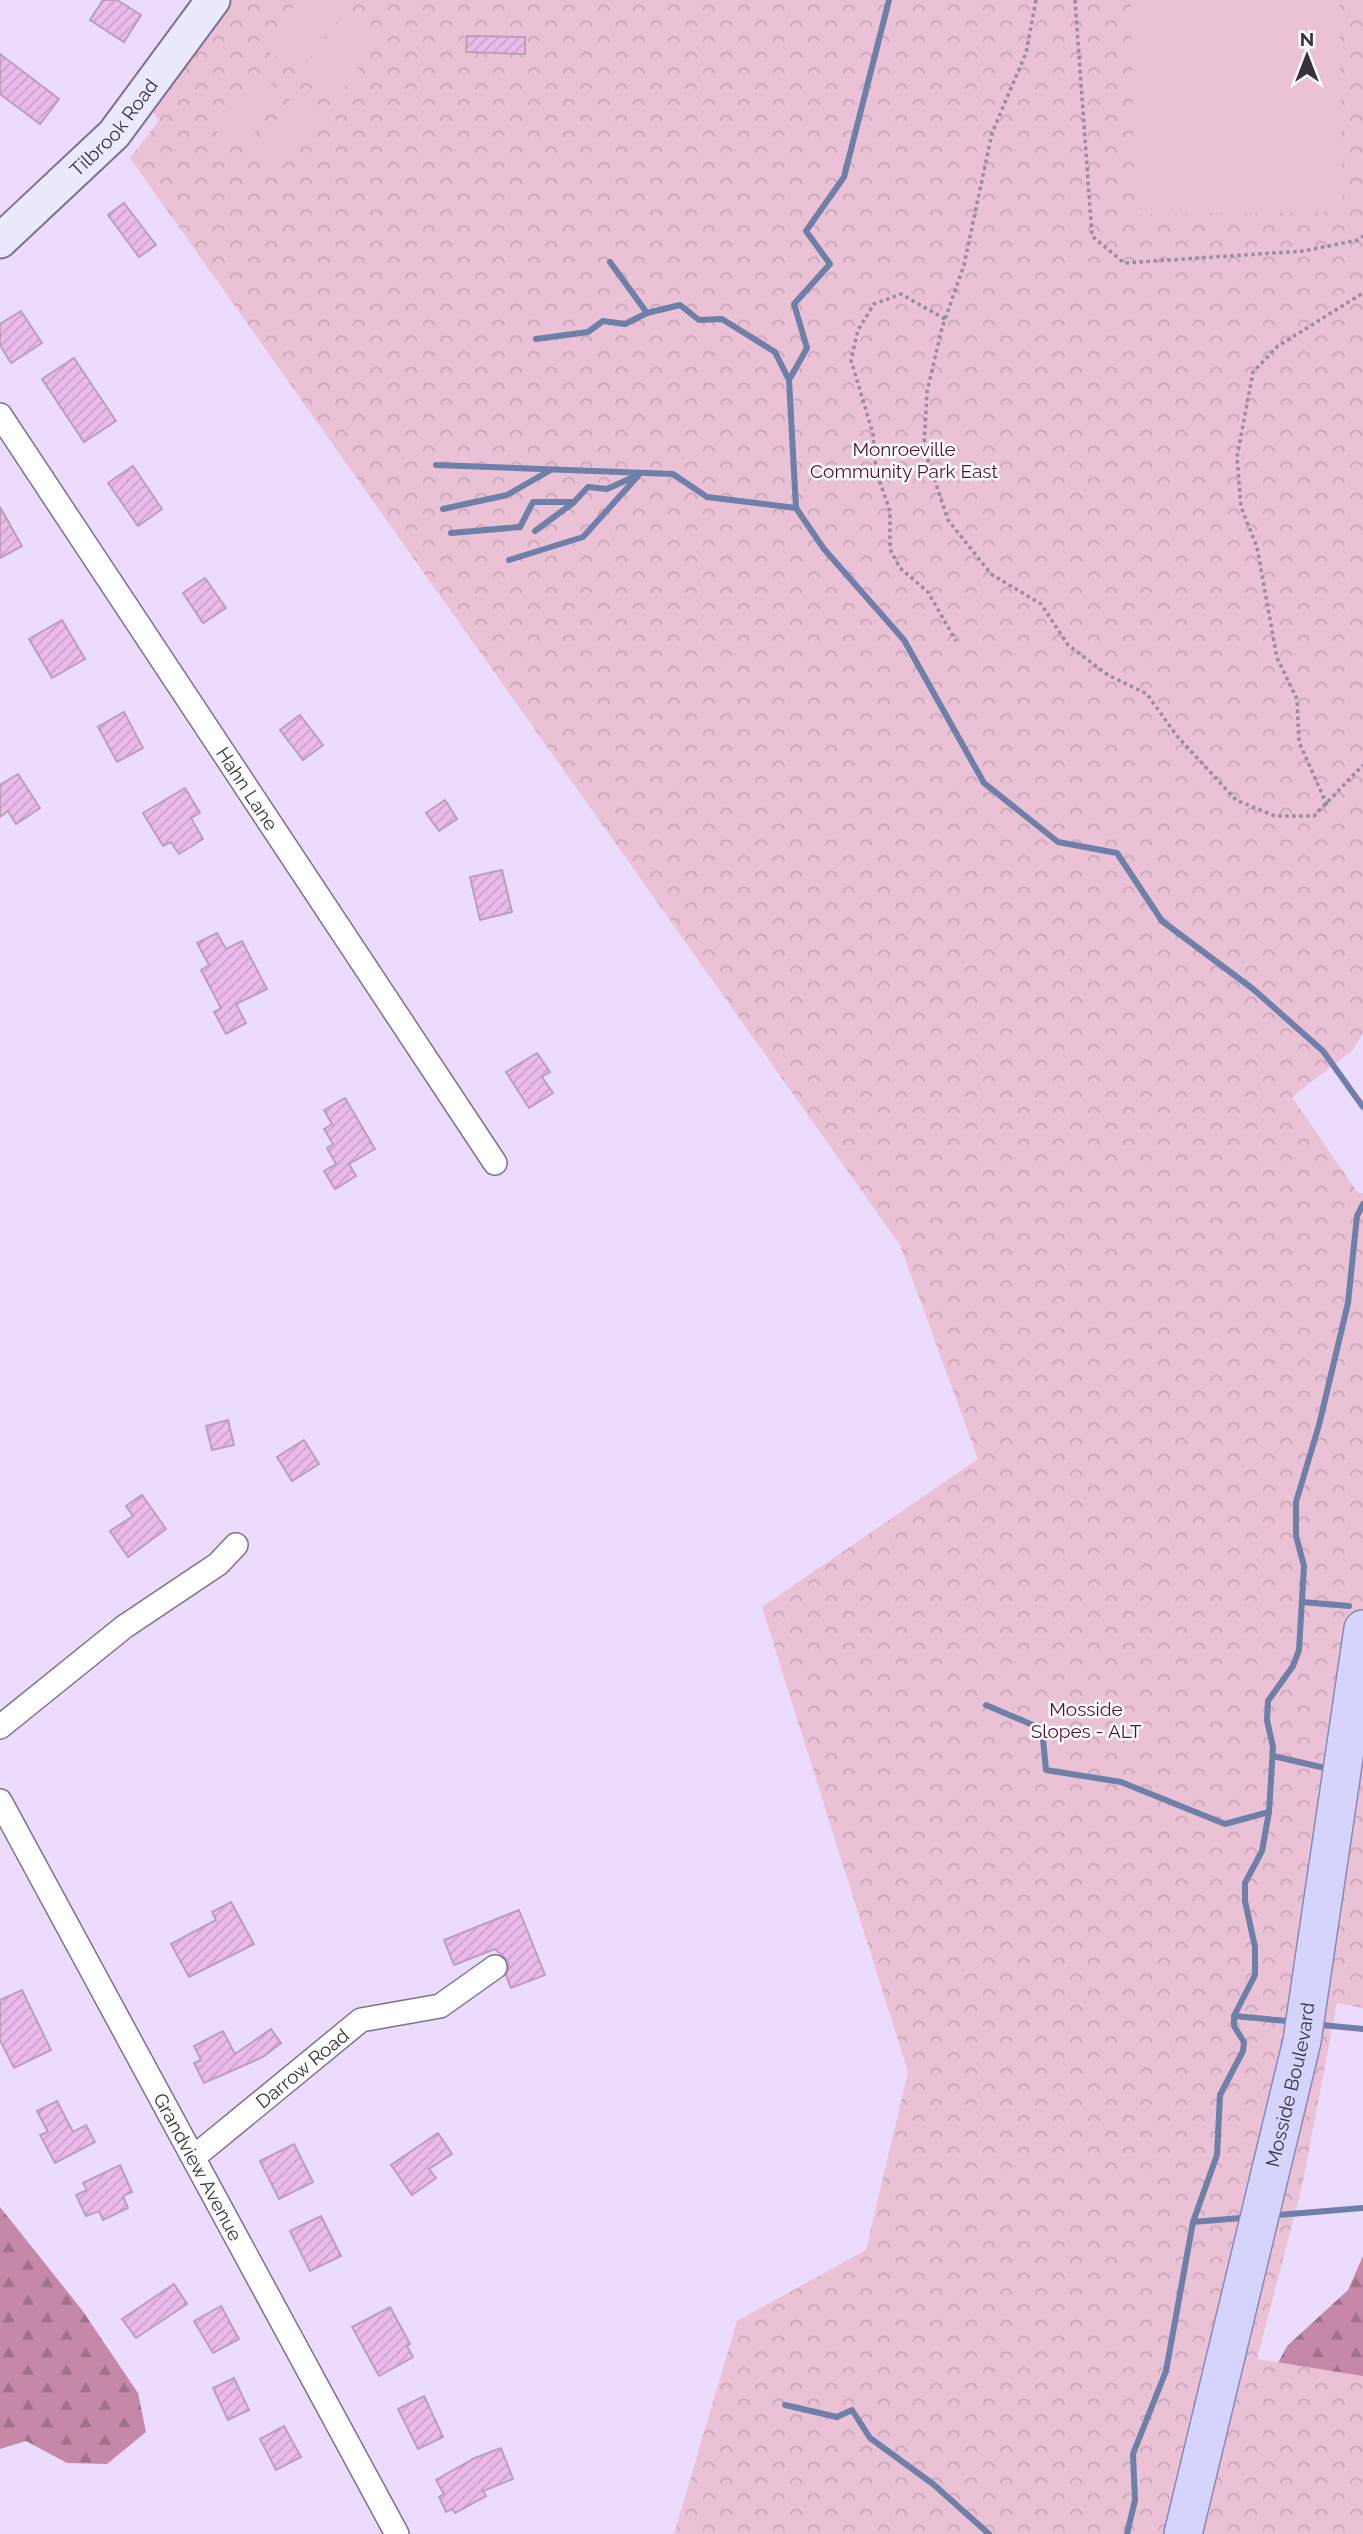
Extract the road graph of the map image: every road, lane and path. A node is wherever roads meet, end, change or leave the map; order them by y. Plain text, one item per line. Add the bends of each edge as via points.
1 (213, 0) edge
2 (1036, 0) edge
3 (1075, 0) edge
4 (1363, 236) edge
5 (0, 241) edge
6 (1363, 293) edge
7 (945, 319) junction
8 (0, 415) edge
9 (956, 641) dead end
10 (1363, 765) edge
11 (1327, 805) junction
12 (495, 1163) dead end
13 (236, 1545) dead end
14 (1363, 1629) edge
15 (0, 1727) edge
16 (0, 1801) edge
17 (495, 1967) dead end
18 (194, 2157) junction
19 (397, 2534) edge
20 (1183, 2534) edge

1 - 5 street, Tilbrook Road via 114,134
2 - 7 path via 1026,53 992,133 964,265
3 - 4 path via 1092,236 1124,263 1304,251
6 - 11 path via 1278,346 1253,372 1237,457 1241,507 1257,547 1277,658 1297,699 1299,742
7 - 9 path via 901,294 874,304 858,330 851,360 873,434 876,471 890,511 890,549 900,568 928,592
7 - 11 path via 927,392 924,448 948,520 991,574 1041,604 1068,645 1108,675 1147,694 1177,736 1236,800 1275,816 1314,816
8 - 12 street, Hahn Lane
10 - 11 path
13 - 15 street via 218,1564 124,1627
14 - 20 main road, Mosside Boulevard via 1302,2041
16 - 18 street, Grandview Avenue
17 - 18 street, Darrow Road via 440,2006 361,2020
18 - 19 street, Grandview Avenue

